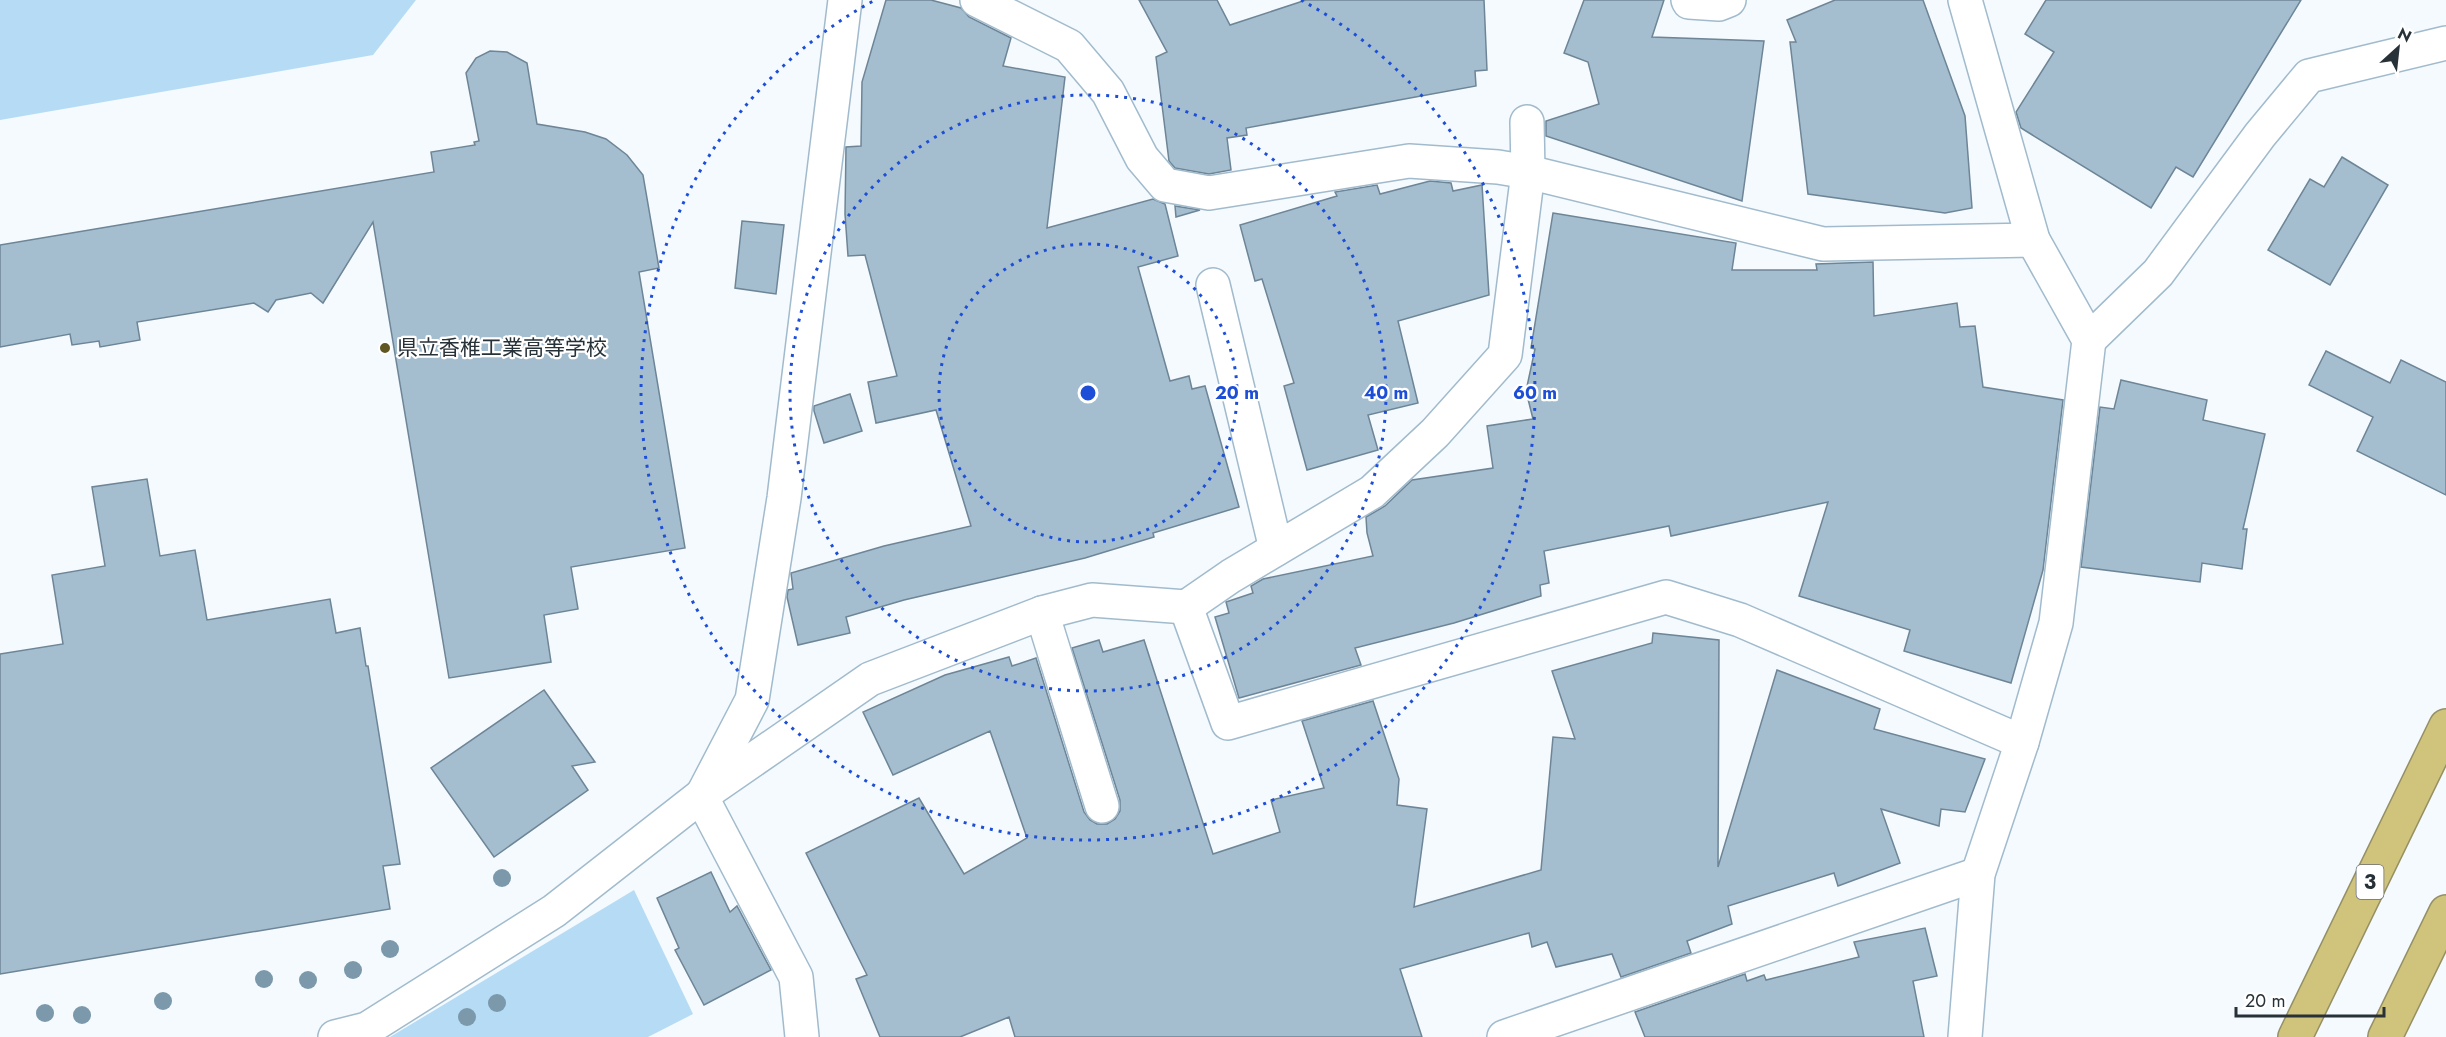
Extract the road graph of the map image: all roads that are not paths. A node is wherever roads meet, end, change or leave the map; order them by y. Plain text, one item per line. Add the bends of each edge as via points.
1 (845, 0) edge
2 (977, 0) edge
3 (1688, 0) edge
4 (1729, 0) edge
5 (1965, 0) edge
6 (2446, 43) edge
7 (1527, 122) dead end
8 (1528, 172) junction
9 (2033, 240) junction
10 (1212, 285) dead end
11 (2090, 340) junction
12 (1276, 549) junction
13 (1186, 607) junction
14 (1041, 613) junction
15 (2446, 726) edge
16 (2022, 742) junction
17 (701, 796) junction
18 (1102, 806) dead end
19 (1978, 874) junction
20 (2446, 912) edge
21 (1550, 1029) edge
22 (335, 1037) edge
23 (802, 1037) edge
24 (1504, 1037) edge
25 (1965, 1037) edge
26 (2295, 1037) edge
27 (2385, 1037) edge

1 - 17 street via 784,498 752,700
2 - 8 street via 1069,46 1108,92 1142,158 1166,184 1209,193 1409,161
3 - 4 street via 1719,4
5 - 9 street
6 - 11 street via 2309,76 2158,273
7 - 8 street
8 - 9 street via 1823,244
8 - 12 street via 1504,356 1435,433 1372,492
9 - 11 street
10 - 12 street
11 - 16 street via 2056,624
12 - 13 street
13 - 14 street via 1092,600
13 - 16 street via 1228,723 1666,597 1740,620
14 - 17 street via 870,679
14 - 18 street
15 - 26 highway, 3
16 - 19 street
17 - 22 street via 554,911 367,1029
17 - 23 street via 796,977
19 - 21 street
19 - 25 street
20 - 27 highway
21 - 24 street

